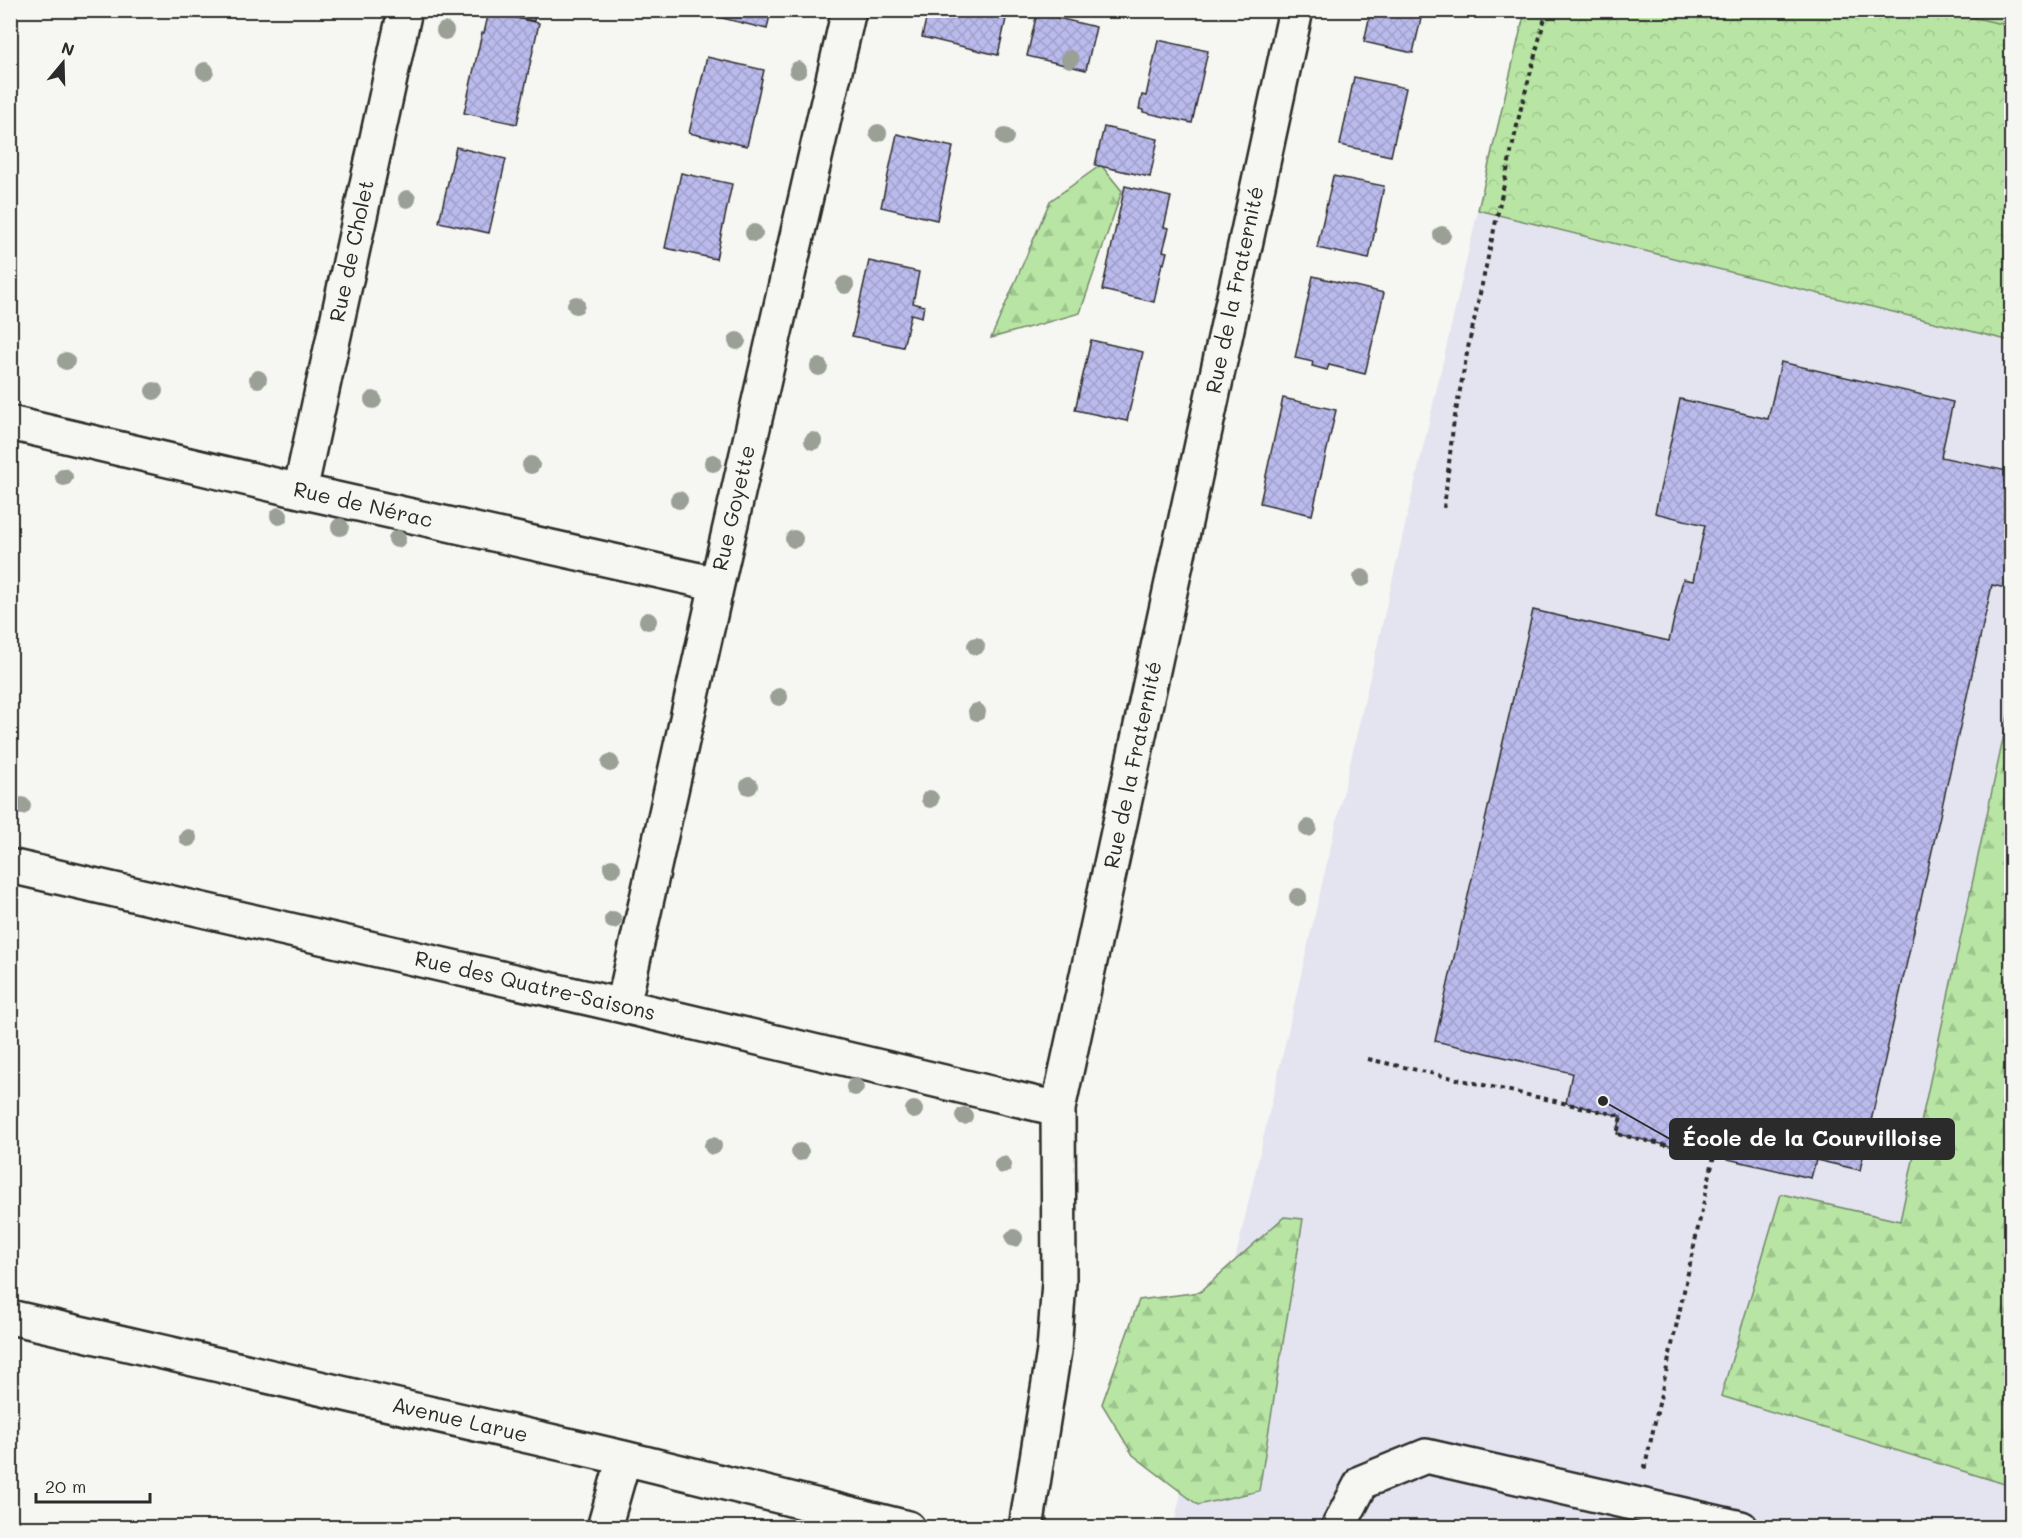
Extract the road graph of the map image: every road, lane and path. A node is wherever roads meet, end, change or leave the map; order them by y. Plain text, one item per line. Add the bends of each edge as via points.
1 (405, 10) edge
2 (849, 10) edge
3 (1296, 10) edge
4 (1547, 10) edge
5 (10, 423) edge
6 (300, 491) junction
7 (1444, 508) dead end
8 (717, 584) junction
9 (10, 866) edge
10 (623, 1006) junction
11 (1368, 1059) dead end
12 (1059, 1108) junction
13 (10, 1317) edge
14 (624, 1458) junction
15 (1637, 1504) junction
16 (604, 1527) edge
17 (908, 1527) edge
18 (1026, 1527) edge
19 (1338, 1527) edge
20 (1741, 1527) edge

1 - 6 street, Rue de Cholet
2 - 8 street, Rue Goyette
3 - 12 street, Rue de la Fraternité
4 - 7 path via 1520,112 1468,348 1453,427
5 - 6 street, Rue de Nérac
6 - 8 street, Rue de Nérac
8 - 10 street, Rue Goyette
9 - 10 street, Rue des Quatre-Saisons
10 - 12 street, Rue des Quatre-Saisons
11 - 15 path via 1621,1116 1617,1134 1714,1156
12 - 18 street, Rue de la Fraternité via 1058,1305
13 - 14 street, Avenue Larue
14 - 16 street
14 - 17 street, Avenue Larue
15 - 19 street via 1426,1456 1362,1482
15 - 20 street

